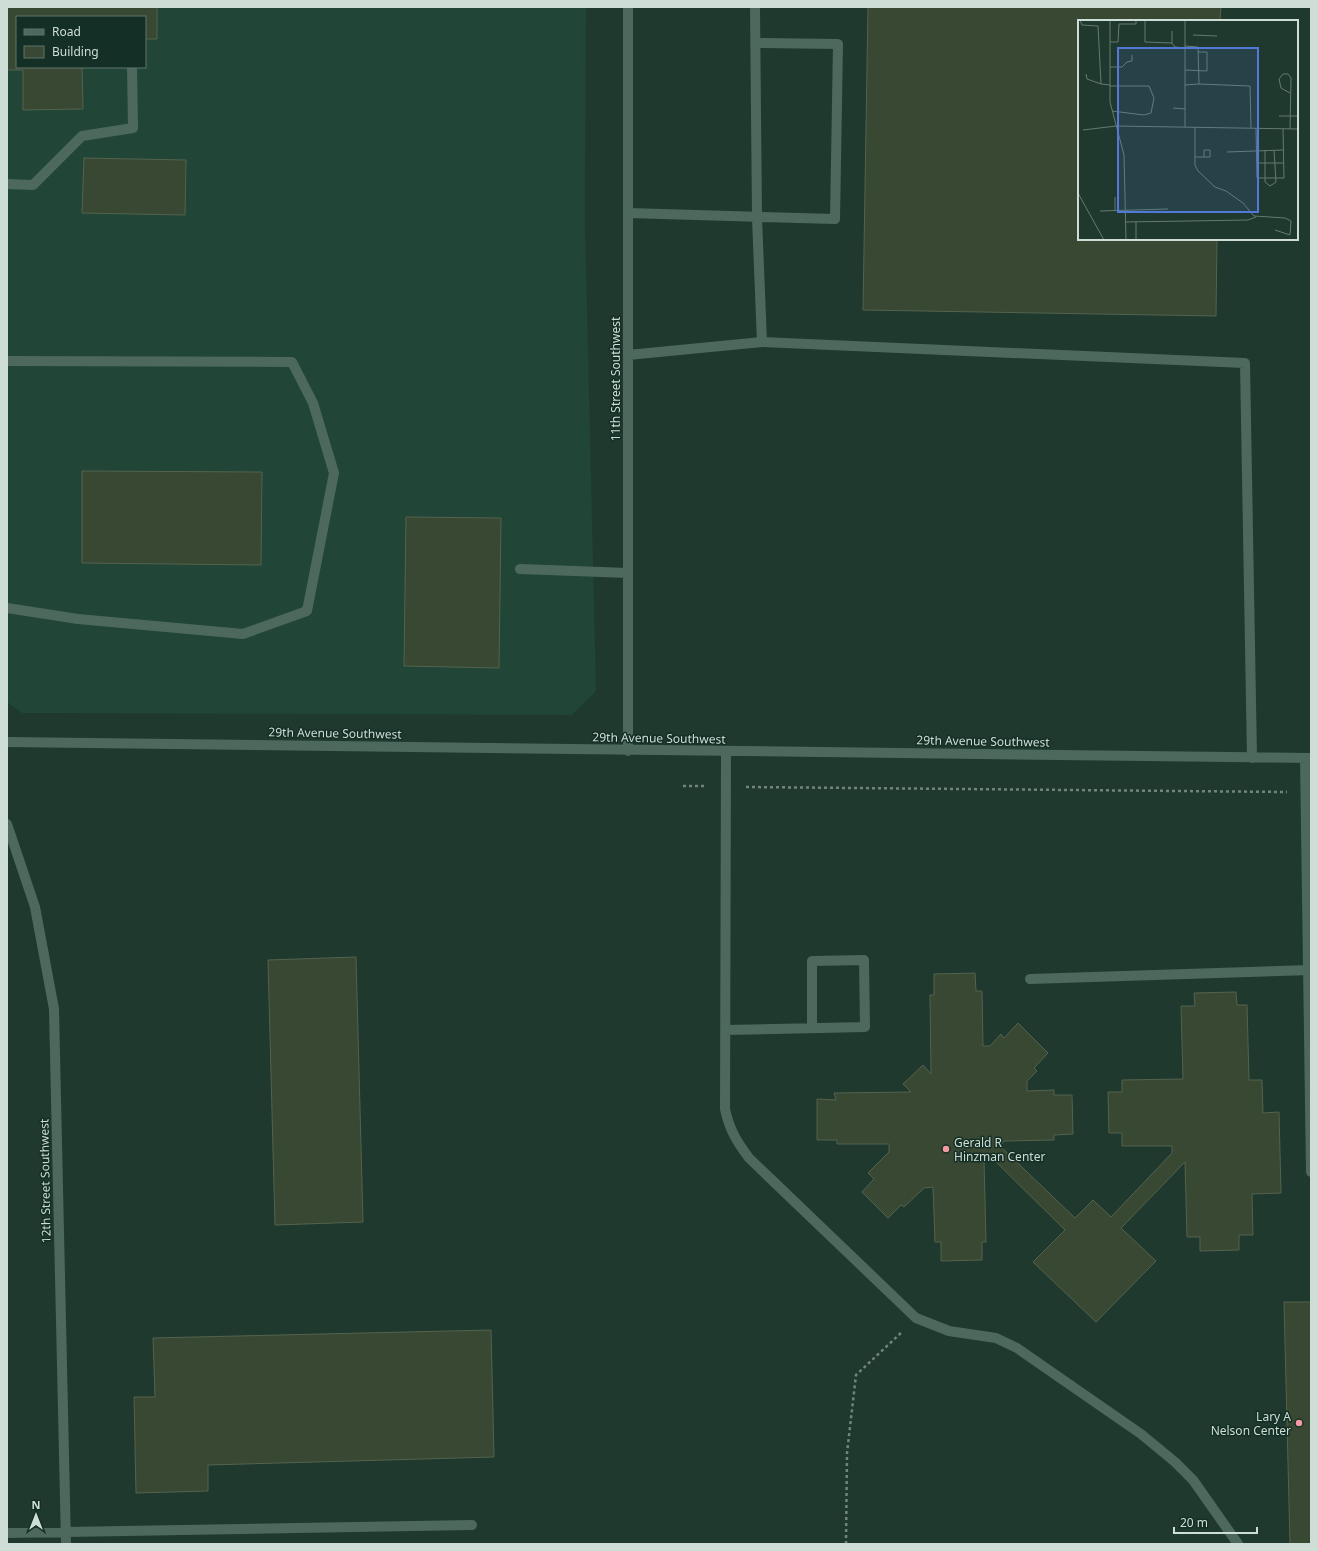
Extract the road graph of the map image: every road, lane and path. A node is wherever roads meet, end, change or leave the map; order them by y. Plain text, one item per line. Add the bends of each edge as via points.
1 (628, 7) edge
2 (755, 7) edge
3 (756, 43) junction
4 (132, 68) edge
5 (7, 184) edge
6 (628, 213) junction
7 (757, 218) junction
8 (762, 342) junction
9 (628, 355) junction
10 (7, 361) edge
11 (520, 569) dead end
12 (628, 573) junction
13 (7, 608) edge
14 (7, 742) edge
15 (628, 751) junction
16 (726, 752) junction
17 (1252, 758) junction
18 (1308, 758) edge
19 (683, 786) dead end
20 (726, 787) junction
21 (1305, 792) junction
22 (7, 824) edge
23 (1310, 970) edge
24 (1030, 978) dead end
25 (812, 1028) junction
26 (726, 1030) junction
27 (1310, 1089) edge
28 (1311, 1172) edge
29 (916, 1318) junction
30 (472, 1525) dead end
31 (66, 1531) junction
32 (7, 1533) edge
33 (66, 1544) edge
34 (846, 1544) edge
35 (1238, 1544) edge

1 - 6 street, 11th Street Southwest
2 - 3 street
3 - 7 street
3 - 7 street via 838,44 835,219
4 - 5 street via 133,128 82,136 33,185
6 - 7 street
6 - 9 street, 11th Street Southwest
7 - 8 street
8 - 9 street
8 - 17 street via 1246,363
9 - 12 street, 11th Street Southwest
10 - 13 street via 292,362 314,403 334,473 307,611 243,634 78,619
11 - 12 street
12 - 15 street, 11th Street Southwest
14 - 15 street, 29th Avenue Southwest
15 - 16 street, 29th Avenue Southwest
16 - 17 street, 29th Avenue Southwest
16 - 20 street
17 - 18 street, 29th Avenue Southwest
18 - 21 street
19 - 20 path
20 - 21 path
20 - 26 street
21 - 23 street
22 - 31 street, 12th Street Southwest via 35,907 54,1010
23 - 24 street
23 - 27 street
25 - 25 street via 864,1027 864,960 812,962
25 - 26 street
26 - 29 street via 725,1109 728,1125 737,1142 750,1158
27 - 28 street
29 - 34 path via 856,1375 847,1453
29 - 35 street via 949,1331 996,1338 1017,1348 1141,1434 1193,1480
30 - 31 street
31 - 32 street
31 - 33 street, 12th Street Southwest

